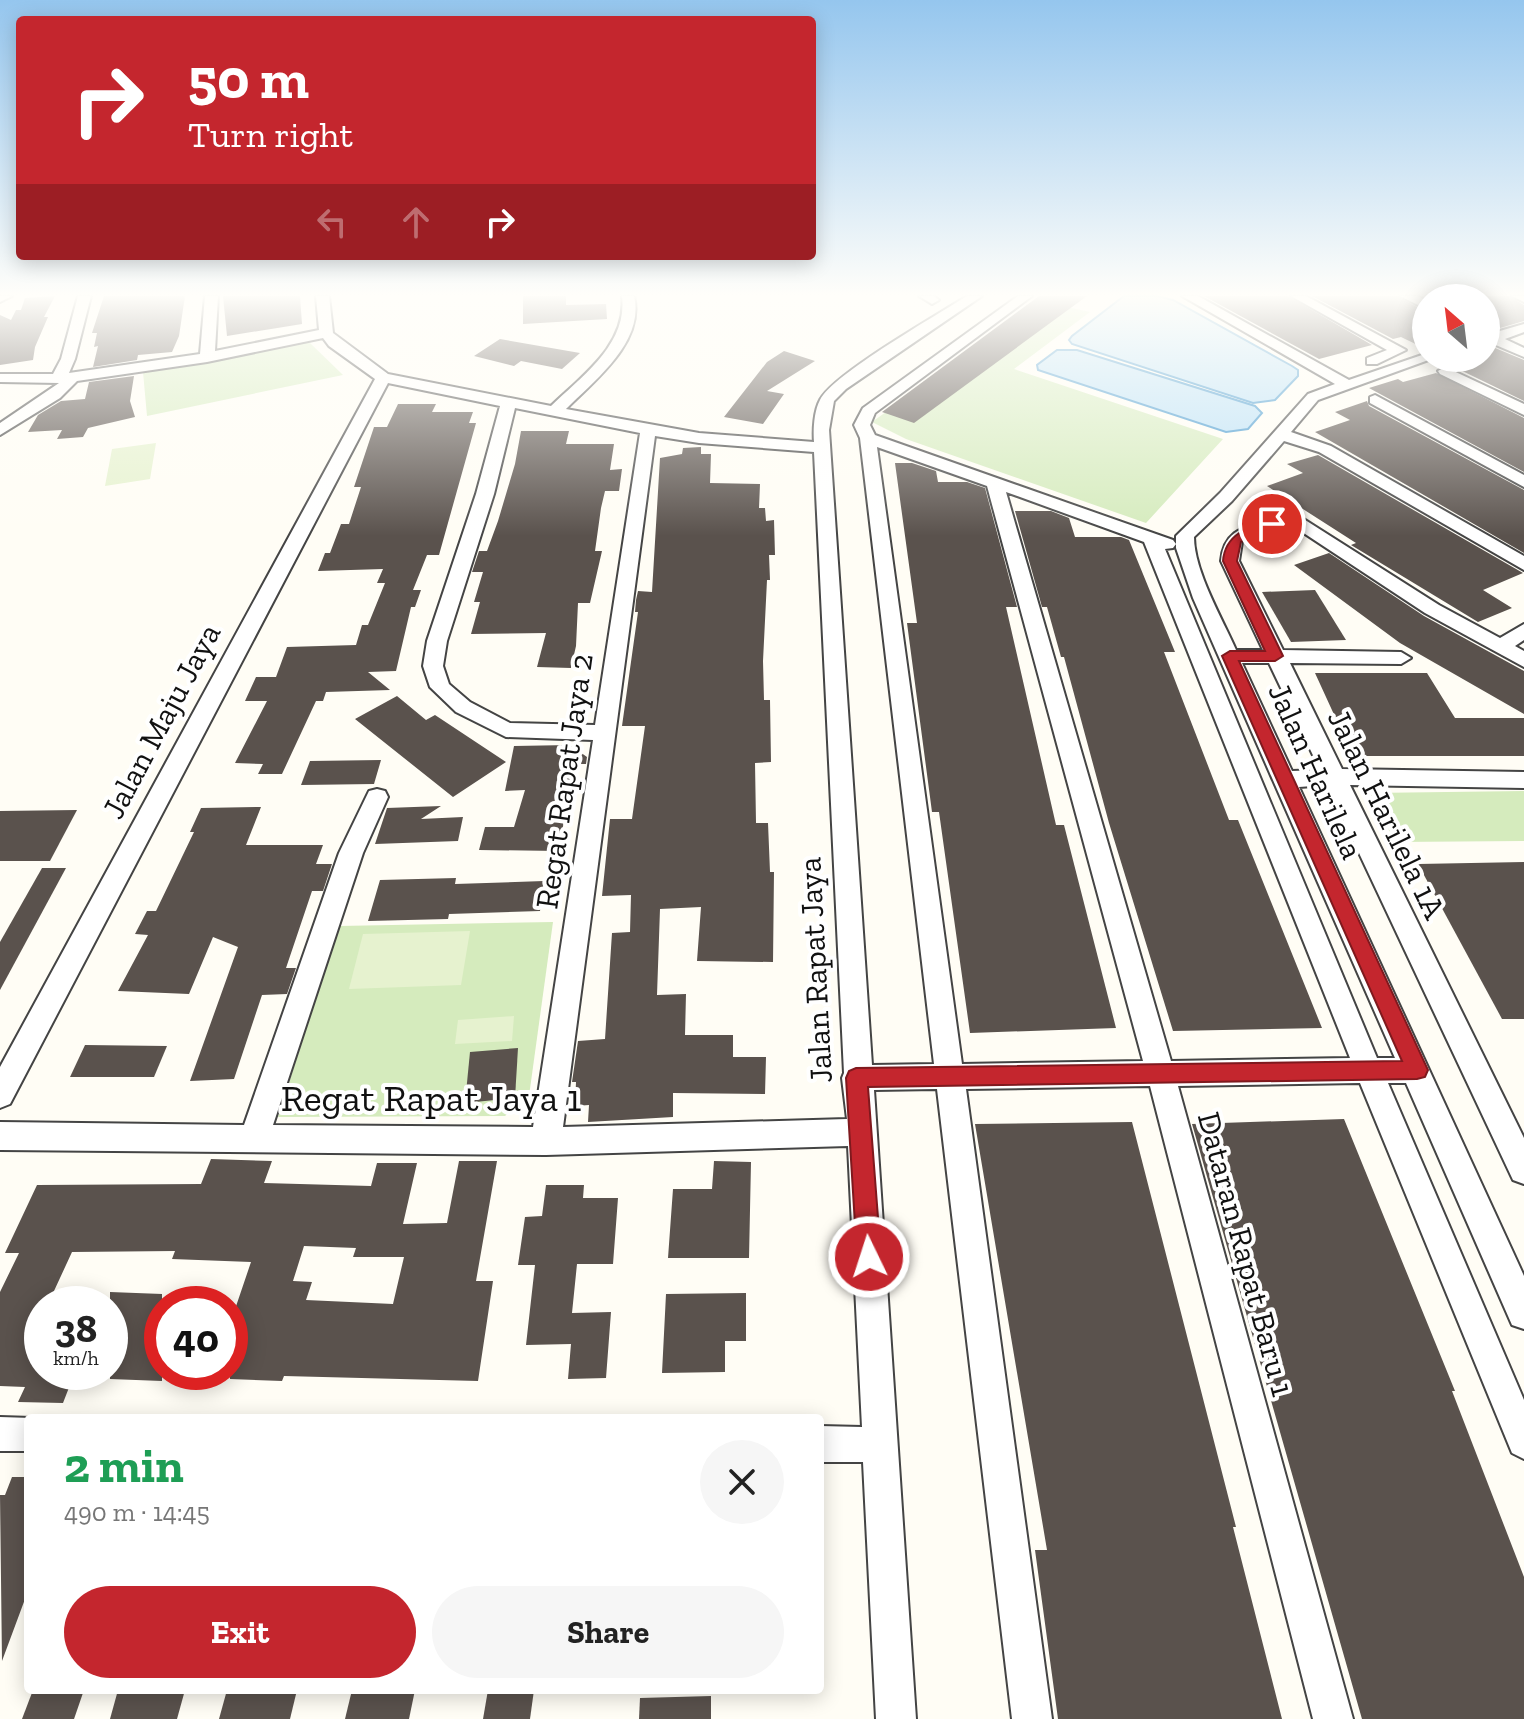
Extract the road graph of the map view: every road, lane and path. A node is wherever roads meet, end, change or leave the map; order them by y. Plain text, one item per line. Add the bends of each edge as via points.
1 (72, 376) edge
2 (381, 376) edge
3 (589, 376) edge
4 (854, 376) edge
5 (916, 376) edge
6 (1339, 376) edge
7 (1459, 376) edge
8 (66, 377) junction
9 (0, 378) edge
10 (383, 378) junction
11 (1375, 400) dead end
12 (509, 402) junction
13 (556, 410) junction
14 (1524, 410) edge
15 (0, 430) edge
16 (648, 430) junction
17 (1280, 434) junction
18 (868, 438) junction
19 (822, 448) junction
20 (1524, 482) edge
21 (995, 485) junction
22 (1153, 541) junction
23 (1185, 548) junction
24 (1524, 564) edge
25 (1524, 630) edge
26 (1501, 647) junction
27 (1230, 656) junction
28 (1275, 656) junction
29 (1401, 658) dead end
30 (1524, 660) edge
31 (603, 733) junction
32 (1333, 777) junction
33 (1285, 780) junction
34 (1524, 780) edge
35 (377, 797) dead end
36 (1417, 1070) junction
37 (1369, 1072) junction
38 (949, 1075) junction
39 (1161, 1075) junction
40 (856, 1078) junction
41 (0, 1095) edge
42 (860, 1132) junction
43 (0, 1136) edge
44 (254, 1137) junction
45 (546, 1141) junction
46 (1524, 1170) edge
47 (1524, 1313) edge
48 (0, 1434) edge
49 (24, 1434) edge
50 (1524, 1441) edge
51 (824, 1444) edge
52 (881, 1445) junction
53 (896, 1719) edge
54 (1032, 1719) edge
55 (1333, 1719) edge

1 - 8 street
2 - 10 street
3 - 13 street
4 - 19 street, Jalan Rapat Jaya via 827,400
5 - 18 street via 868,411 862,425
6 - 17 street
7 - 14 street
8 - 9 street
8 - 15 street via 55,395
10 - 12 street
10 - 41 street, Jalan Maju Jaya
11 - 20 street
12 - 13 street
12 - 31 street via 433,666 440,687 463,707 506,730
13 - 16 street
16 - 19 street
16 - 31 street, Regat Rapat Jaya 2
17 - 23 street via 1185,536
17 - 24 street via 1325,449
18 - 21 street
18 - 38 street
19 - 40 street, Jalan Rapat Jaya
21 - 22 street
21 - 39 street, Dataran Rapat Baru 1
22 - 23 street
22 - 37 street
23 - 27 street, Jalan Harilela
25 - 26 street
26 - 28 street, Jalan Harilela 1A via 1432,609 1285,512 1235,539 1230,561
26 - 30 street
27 - 28 street
27 - 33 street, Jalan Harilela
28 - 29 street
28 - 32 street, Jalan Harilela 1A
31 - 45 street, Regat Rapat Jaya 2
32 - 33 street
32 - 34 street
32 - 46 street, Jalan Harilela 1A
33 - 36 street, Jalan Harilela
35 - 44 street via 351,853
36 - 37 street
36 - 47 street, Jalan Harilela
37 - 39 street
37 - 50 street
38 - 39 street
38 - 40 street
38 - 54 street
39 - 55 street, Dataran Rapat Baru 1
40 - 42 street, Jalan Rapat Jaya
42 - 45 street, Regat Rapat Jaya 1
42 - 52 street, Jalan Rapat Jaya
43 - 44 street, Regat Rapat Jaya 1
44 - 45 street, Regat Rapat Jaya 1
48 - 49 street
51 - 52 street
52 - 53 street, Jalan Rapat Jaya

